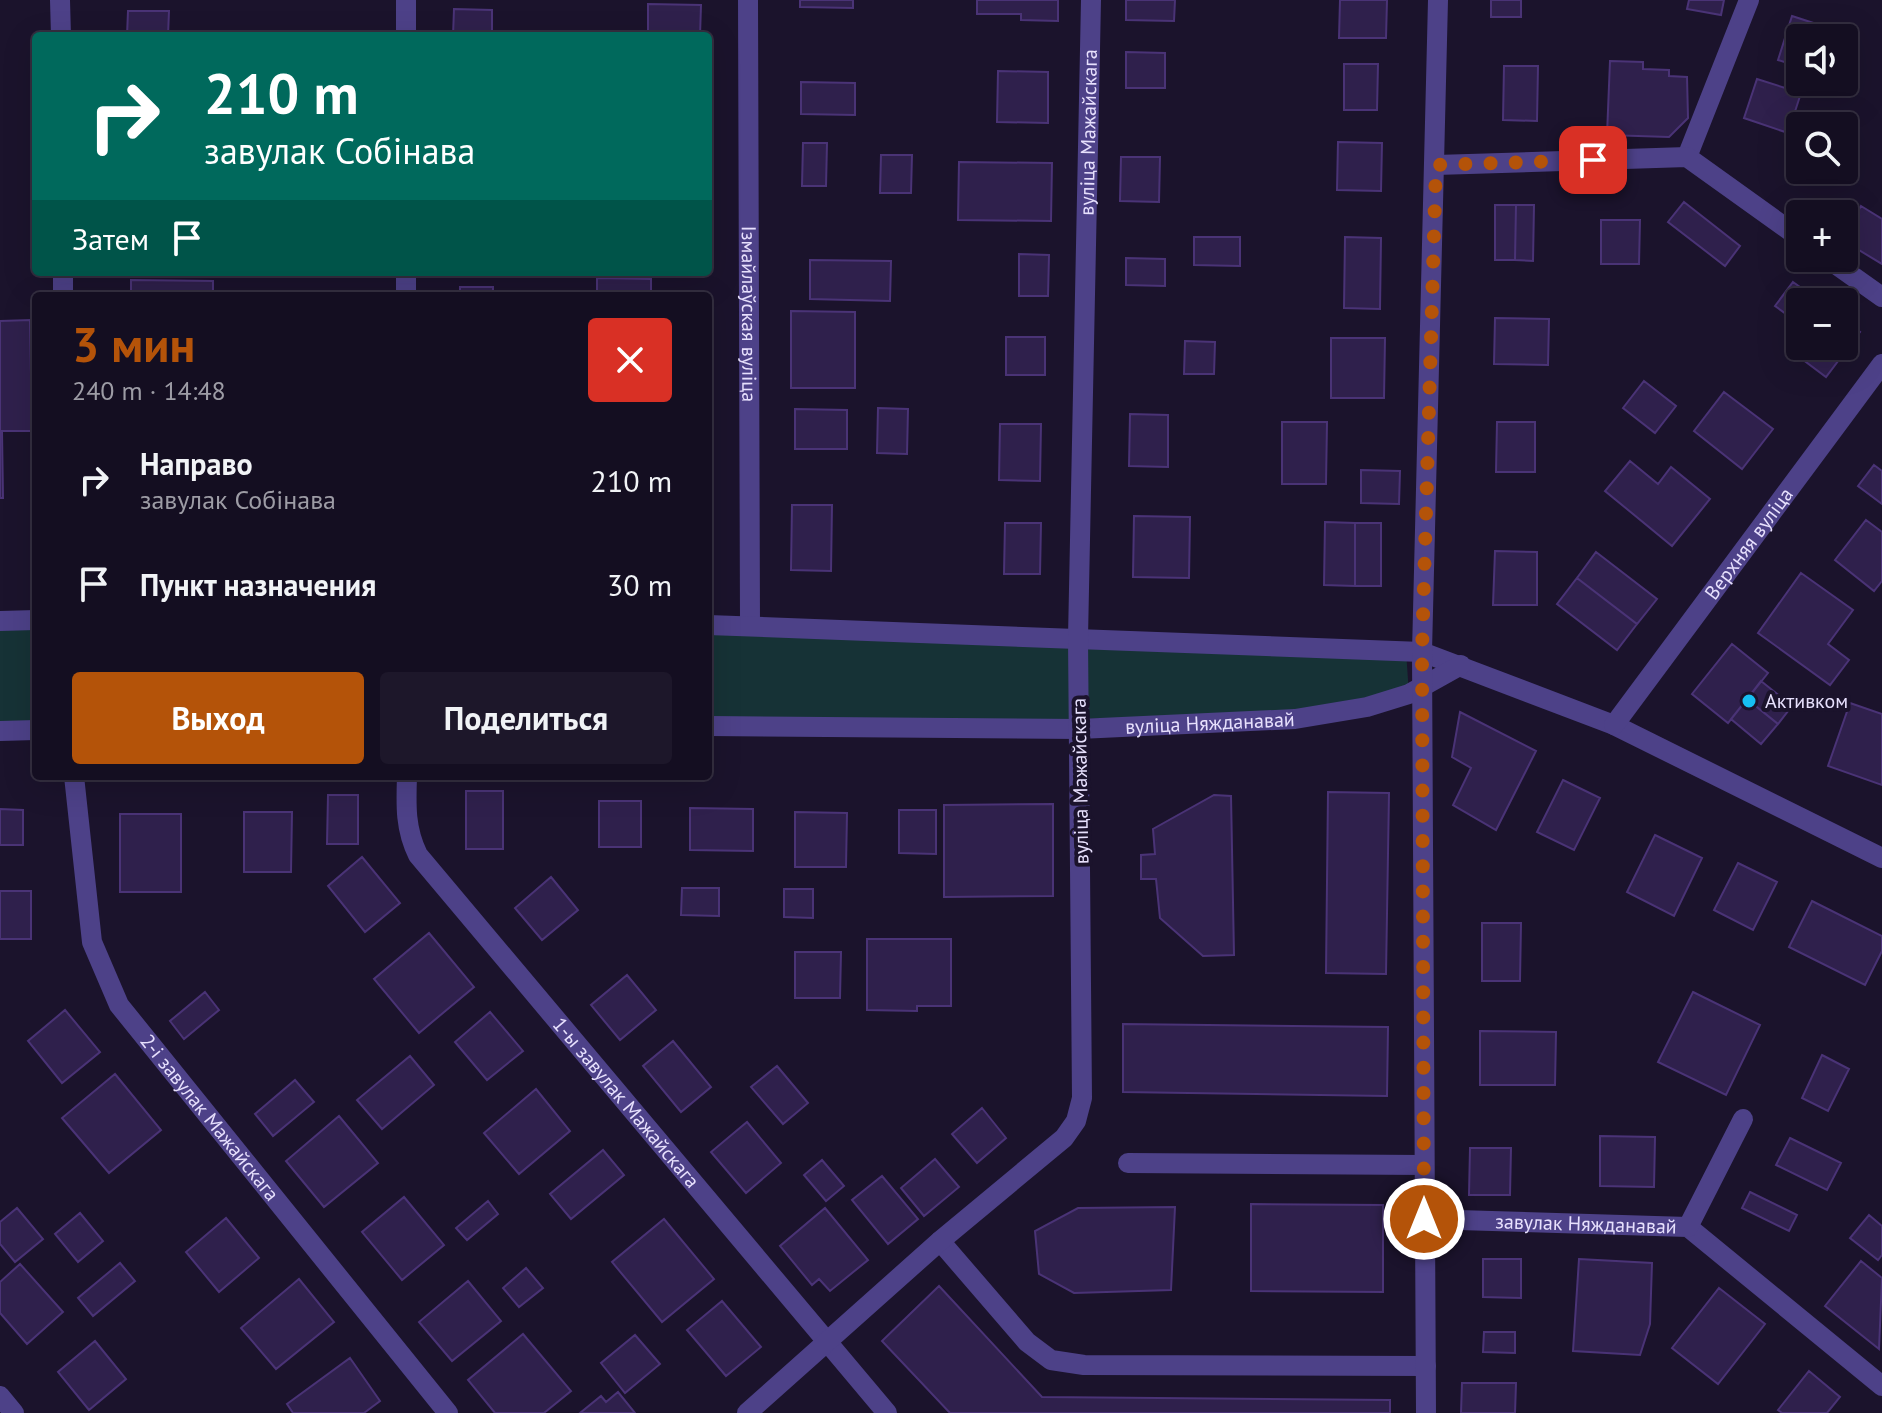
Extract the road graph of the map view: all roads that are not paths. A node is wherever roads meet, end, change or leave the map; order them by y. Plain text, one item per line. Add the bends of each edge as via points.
1 (60, 0) edge
2 (406, 0) edge
3 (748, 0) edge
4 (1091, 0) edge
5 (1438, 0) edge
6 (1749, 0) edge
7 (61, 32) edge
8 (406, 32) edge
9 (1687, 157) junction
10 (1436, 165) junction
11 (1786, 228) edge
12 (1847, 272) edge
13 (1882, 297) edge
14 (1882, 364) edge
15 (32, 620) edge
16 (0, 621) edge
17 (712, 625) edge
18 (750, 626) junction
19 (1078, 638) junction
20 (1422, 652) junction
21 (1461, 665) junction
22 (1423, 687) junction
23 (1614, 725) junction
24 (712, 726) edge
25 (1079, 729) junction
26 (32, 730) edge
27 (0, 731) edge
28 (74, 780) edge
29 (407, 780) edge
30 (1882, 858) edge
31 (1743, 1119) dead end
32 (1128, 1163) dead end
33 (1424, 1165) junction
34 (1424, 1219) junction
35 (1688, 1227) junction
36 (940, 1241) junction
37 (824, 1341) junction
38 (1426, 1366) junction
39 (1882, 1386) edge
40 (0, 1396) edge
41 (14, 1413) edge
42 (448, 1413) edge
43 (747, 1413) edge
44 (887, 1413) edge
45 (1426, 1413) edge

1 - 7 street
2 - 8 street
3 - 18 street, Ізмайлаўская вуліца
4 - 19 street, вуліца Мажайскага
5 - 10 street
6 - 9 street
9 - 10 street
9 - 11 street
10 - 20 street
12 - 13 street
14 - 23 street, Верхняя вуліца
15 - 16 street
17 - 18 street
18 - 19 street
19 - 20 street
19 - 25 street, вуліца Мажайскага
20 - 21 street
20 - 22 street
21 - 22 street, вуліца Няжданавай
21 - 23 street
22 - 25 street, вуліца Няжданавай via 1321,716
22 - 33 street
23 - 30 street
24 - 25 street, вуліца Няжданавай
25 - 36 street, вуліца Мажайскага via 1084,1031 1079,1109 1064,1138
26 - 27 street
28 - 42 street, 2-і завулак Мажайскага via 92,942 119,1005
29 - 37 street, 1-ы завулак Мажайскага via 409,838 418,855
31 - 35 street
32 - 33 street
33 - 34 street
34 - 35 street, завулак Няжданавай
34 - 38 street
35 - 39 street, завулак Няжданавай
36 - 37 street, вуліца Мажайскага
36 - 38 street via 1027,1342 1051,1360 1084,1365
37 - 43 street, вуліца Мажайскага
37 - 44 street, 1-ы завулак Мажайскага
38 - 45 street
40 - 41 street

